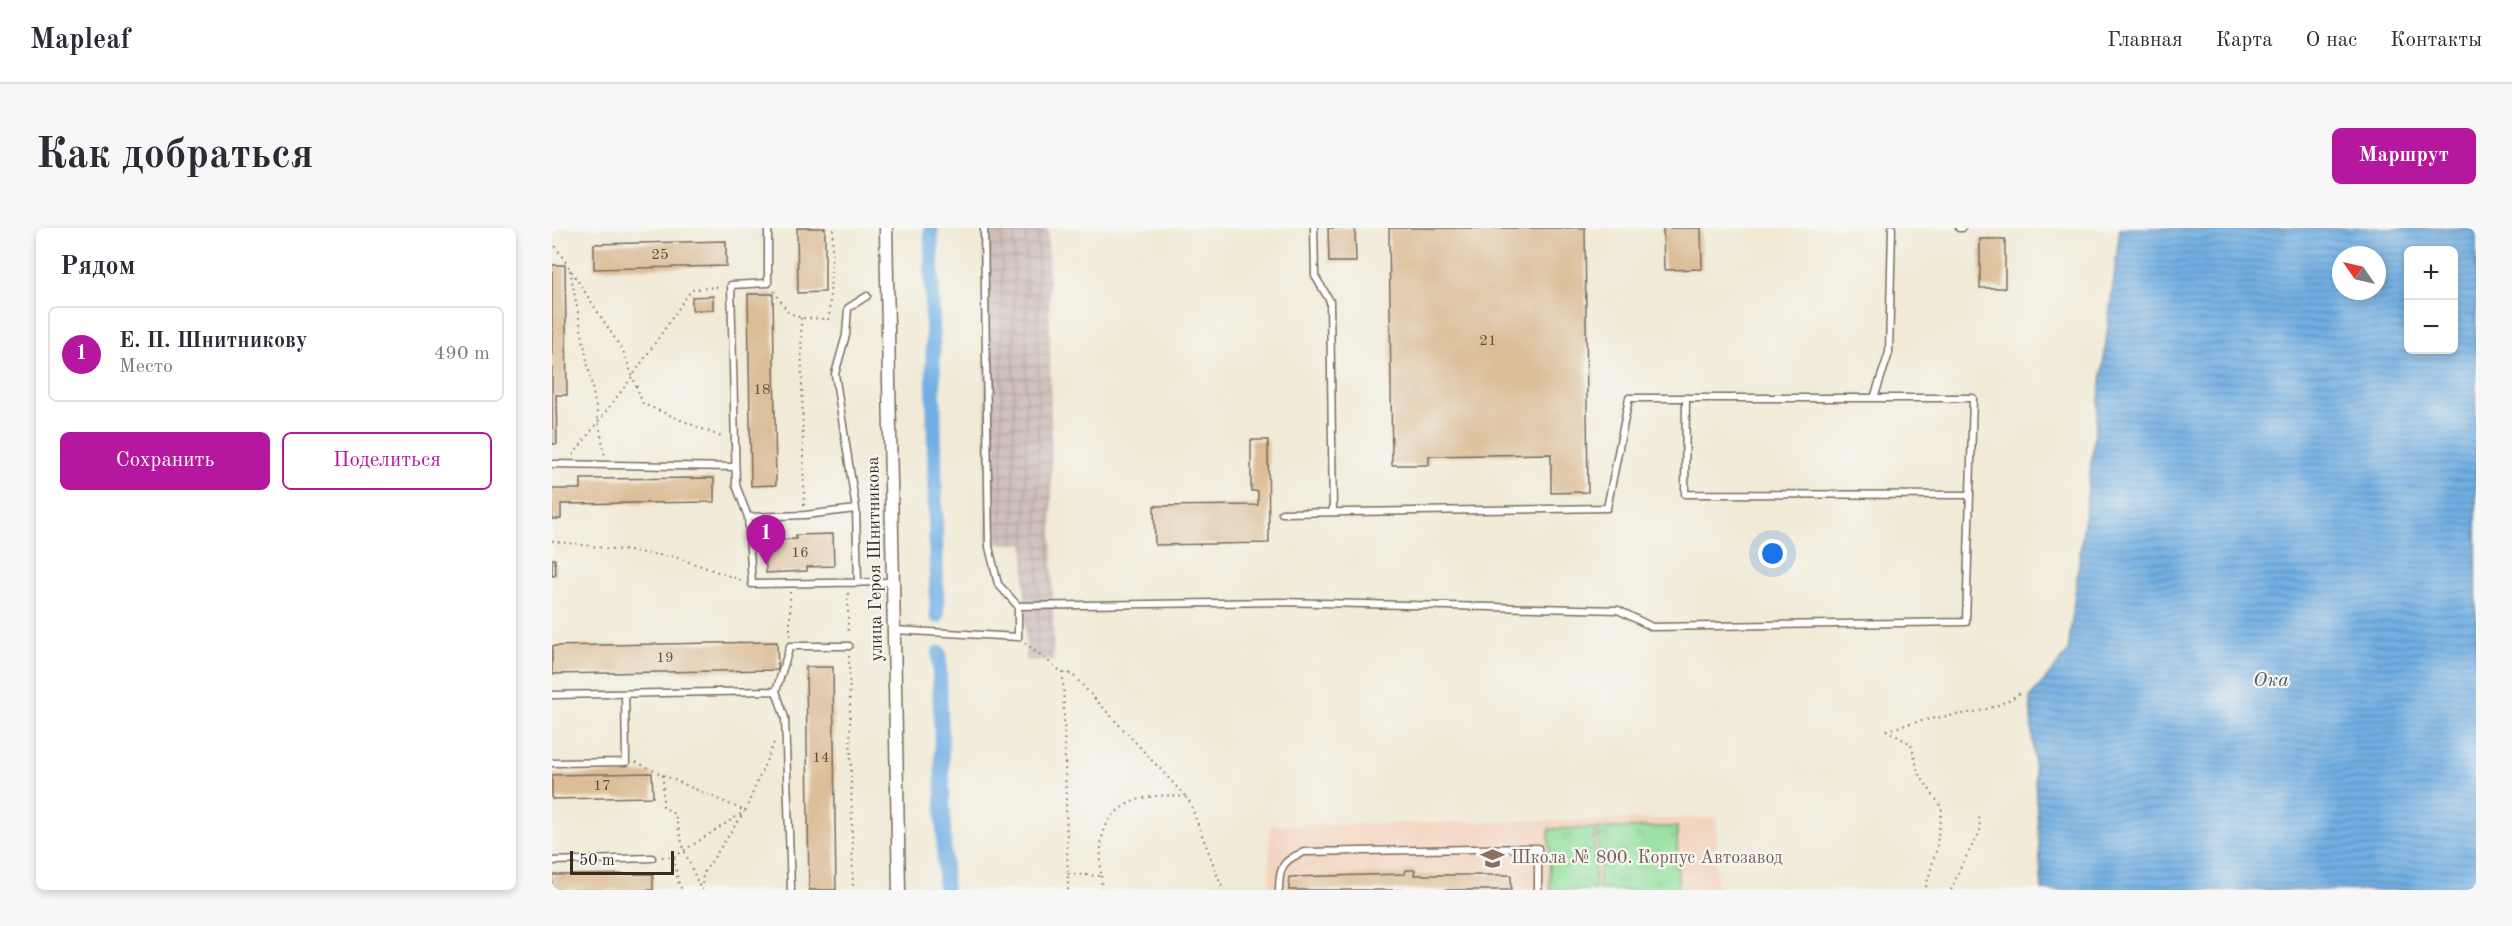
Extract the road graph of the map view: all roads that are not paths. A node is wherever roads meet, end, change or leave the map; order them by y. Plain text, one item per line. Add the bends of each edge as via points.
1 (768, 228) edge
2 (886, 228) edge
3 (984, 228) edge
4 (1314, 228) edge
5 (1892, 228) edge
6 (867, 296) dead end
7 (1686, 398) junction
8 (1874, 398) junction
9 (552, 464) edge
10 (735, 467) junction
11 (1970, 495) junction
12 (856, 509) junction
13 (1333, 512) junction
14 (1282, 513) dead end
15 (748, 517) junction
16 (893, 582) junction
17 (858, 583) junction
18 (1018, 606) junction
19 (894, 630) junction
20 (849, 646) dead end
21 (776, 692) junction
22 (626, 694) junction
23 (552, 695) edge
24 (552, 763) edge
25 (652, 858) road end
26 (552, 861) edge
27 (791, 890) edge
28 (899, 890) edge
29 (1279, 890) edge
30 (1538, 890) edge

1 - 10 lane via 768,284 731,285
2 - 16 street, улица Героя Шнитникова
3 - 18 lane via 989,547 998,584
4 - 13 lane via 1315,276 1330,301
5 - 8 lane via 1889,353
6 - 12 lane via 848,308 846,335 835,374
7 - 8 lane
7 - 11 lane via 1685,494
7 - 13 lane via 1629,398 1607,508
8 - 11 lane via 1973,398
9 - 10 lane
10 - 15 lane via 736,485
11 - 18 lane via 1966,622 1652,627 1618,610 1279,602
12 - 15 lane
12 - 17 lane
13 - 14 lane
15 - 17 lane via 752,584
16 - 17 lane
16 - 19 street, улица Героя Шнитникова
18 - 19 lane via 1018,637
19 - 28 street, улица Героя Шнитникова
20 - 21 lane via 790,646
21 - 22 lane
21 - 27 lane via 785,718
22 - 23 lane
22 - 24 lane via 626,762
25 - 26 lane
29 - 30 lane via 1279,873 1288,858 1305,852 1538,848

